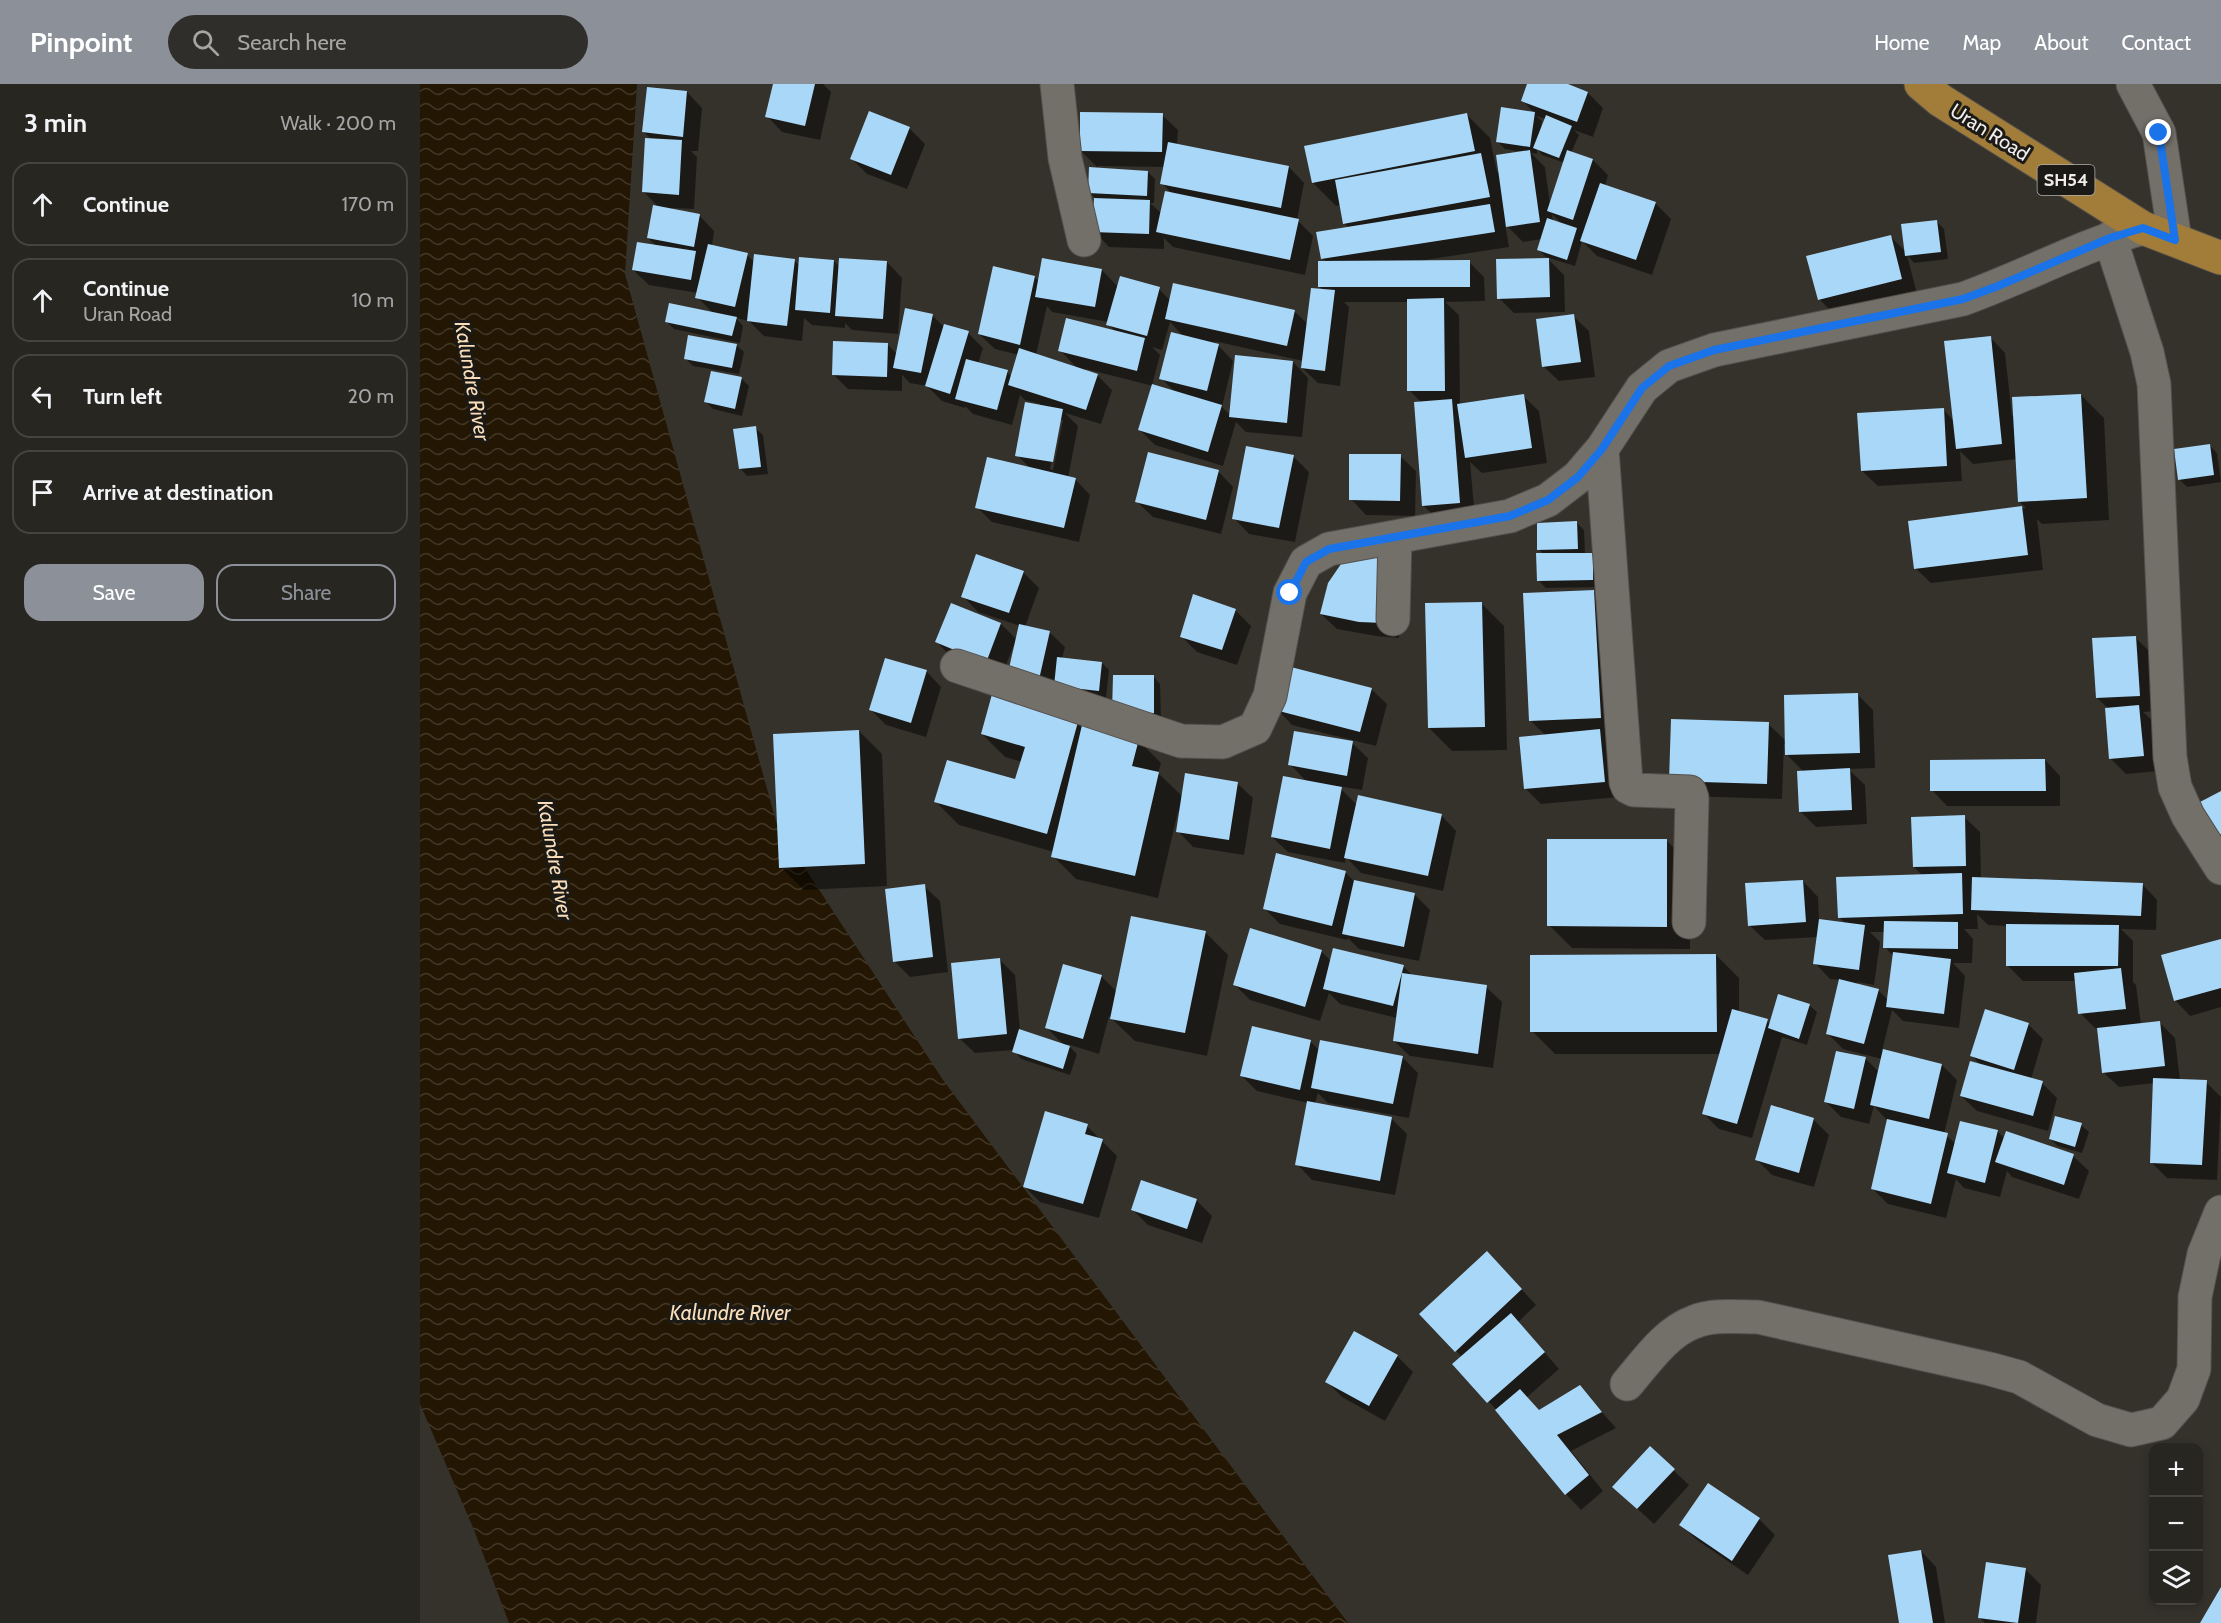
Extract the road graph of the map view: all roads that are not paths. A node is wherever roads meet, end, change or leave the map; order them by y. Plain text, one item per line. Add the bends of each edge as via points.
1 (1057, 84) edge
2 (1921, 84) edge
3 (2133, 84) edge
4 (2143, 228) junction
5 (2110, 238) junction
6 (1084, 240) dead end
7 (2175, 240) junction
8 (2221, 258) edge
9 (1602, 449) junction
10 (1395, 538) junction
11 (1393, 619) dead end
12 (957, 666) dead end
13 (2221, 868) edge
14 (1689, 922) dead end
15 (2221, 1212) edge
16 (1627, 1384) dead end

1 - 6 street via 1065,158
2 - 4 main road, Uran Road / SH54 via 1940,100
3 - 7 street via 2159,133
4 - 5 street
4 - 7 main road, Uran Road / SH54
5 - 9 street via 1963,299 1714,350 1669,366 1642,388
5 - 13 street via 2154,384 2170,757 2175,787 2188,816
7 - 8 main road, Uran Road / SH54
9 - 10 street via 1578,477 1548,500 1510,516
9 - 14 street via 1626,782 1634,790 1690,792
10 - 11 street
10 - 12 street via 1329,549 1306,562 1290,593 1270,696 1255,728 1223,742 1181,741
15 - 16 street via 2204,1254 2195,1297 2194,1370 2183,1399 2162,1423 2131,1430 2097,1420 2019,1377 1758,1317 1727,1316 1694,1322 1670,1336

